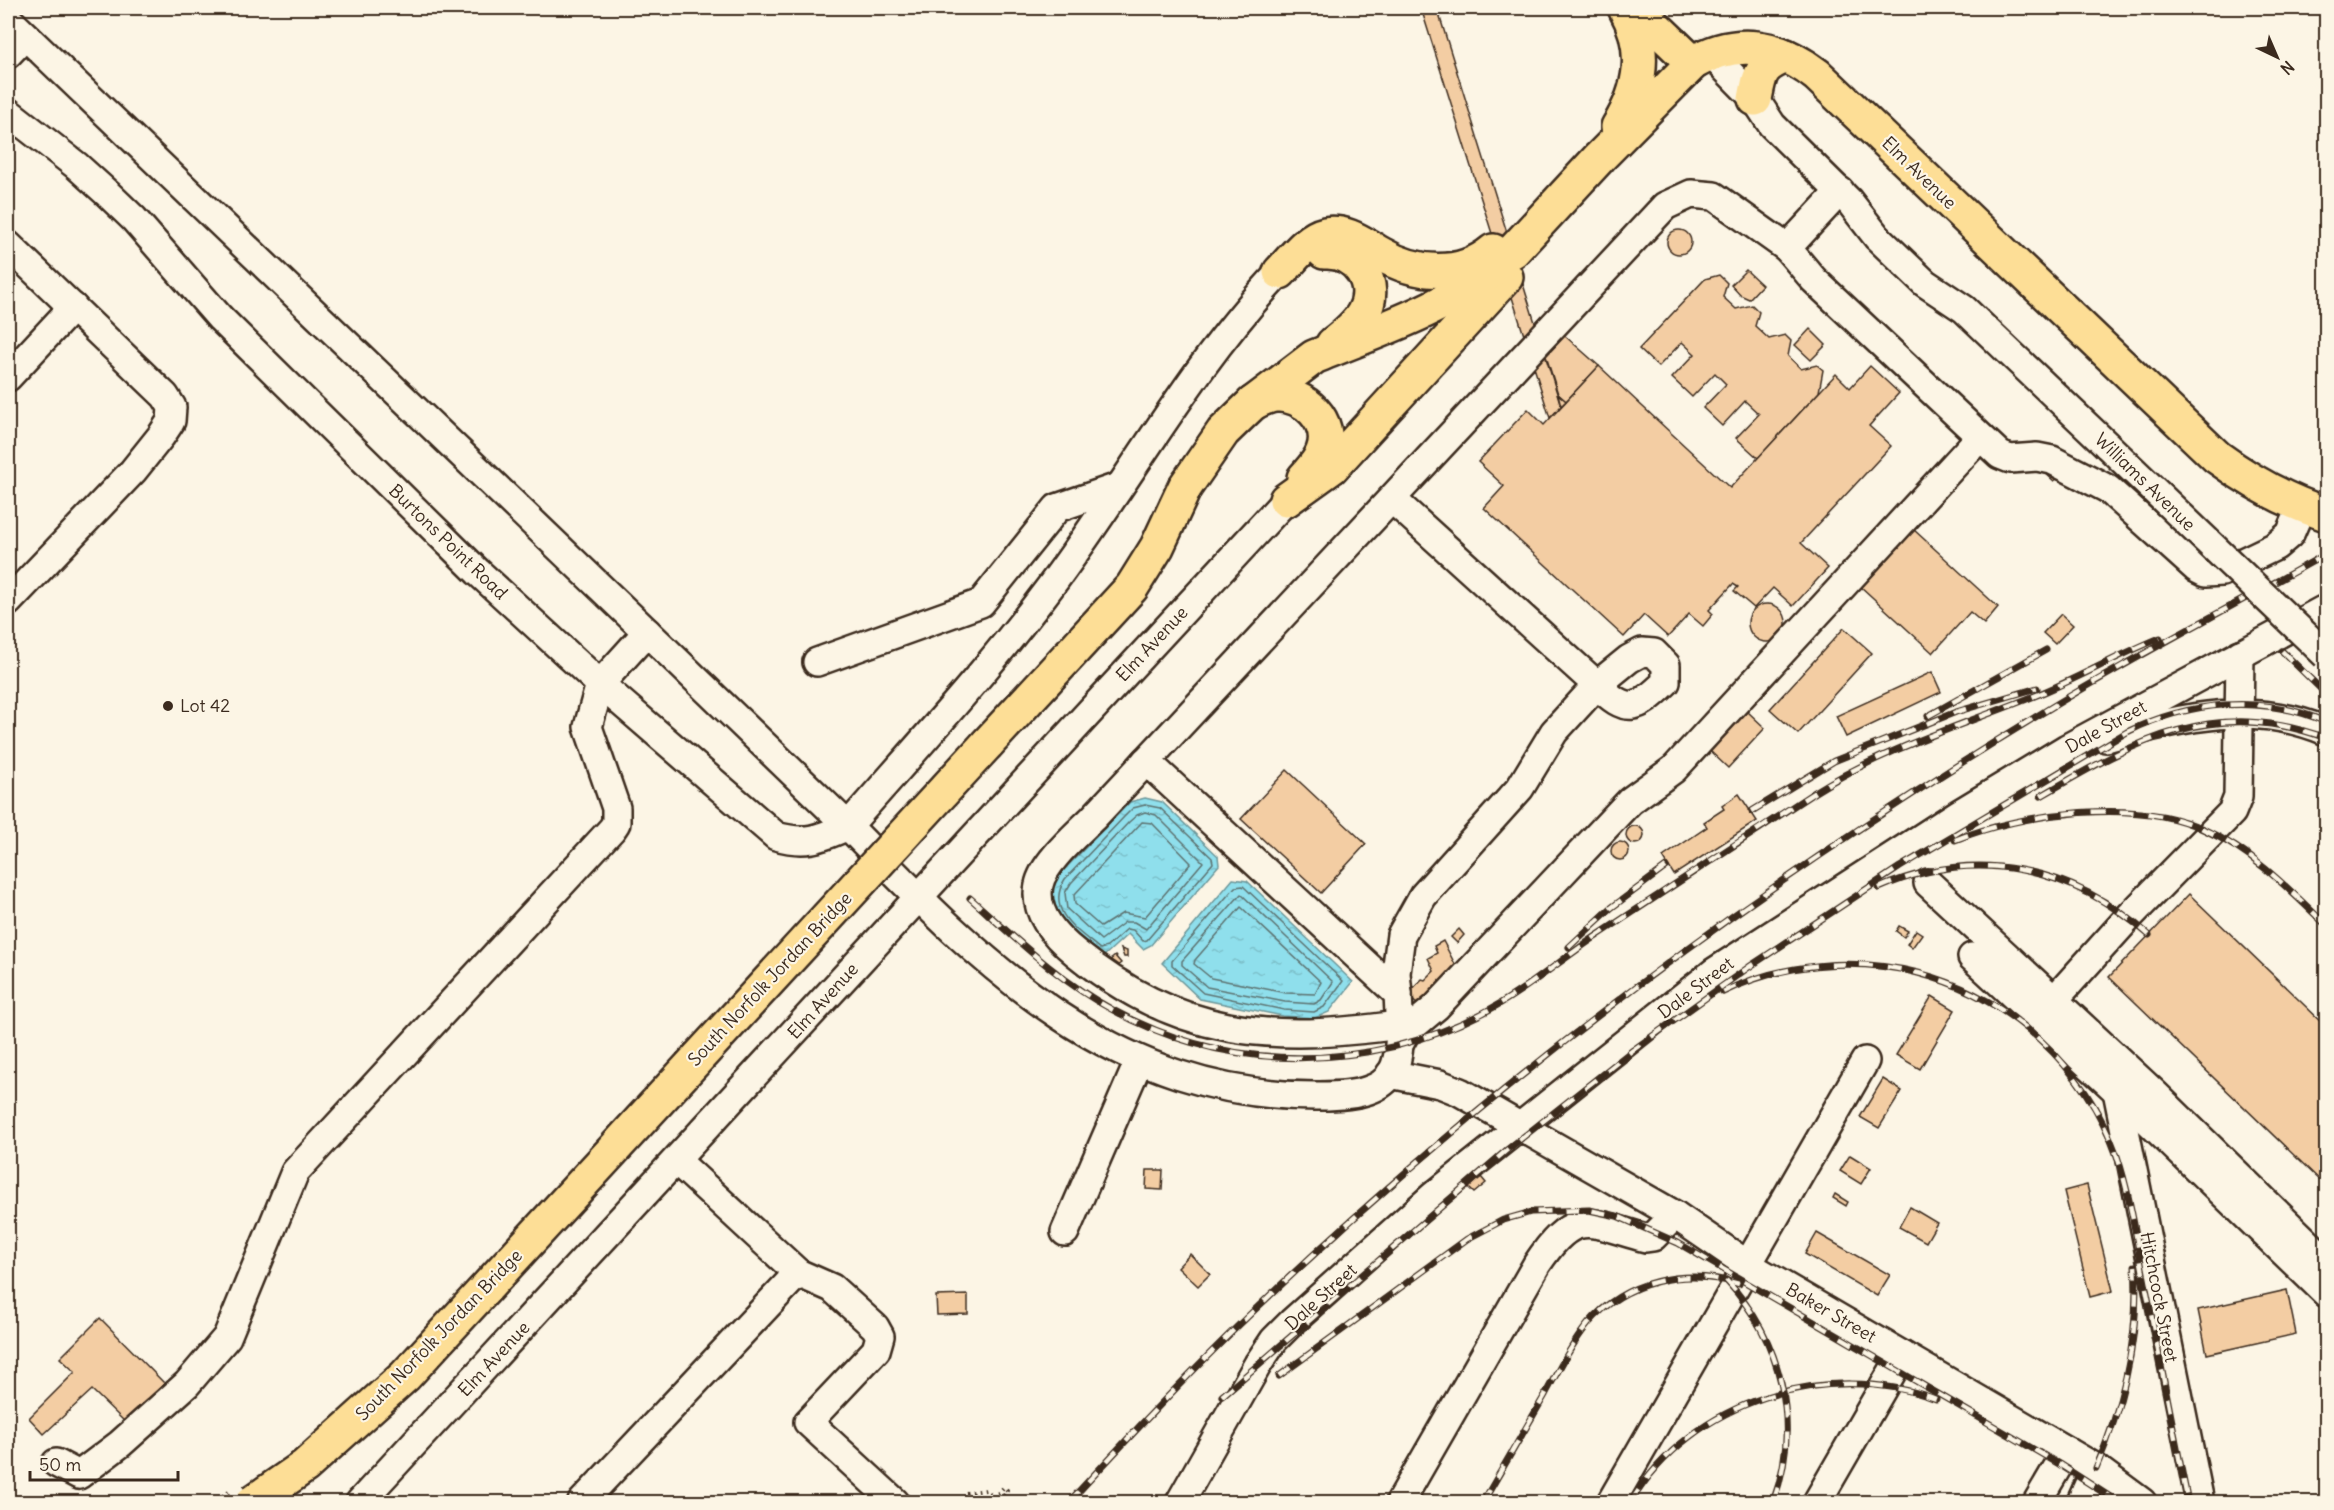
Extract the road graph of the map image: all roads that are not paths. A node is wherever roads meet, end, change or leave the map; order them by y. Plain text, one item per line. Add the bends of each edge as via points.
1 (1625, 8) edge
2 (1636, 8) edge
3 (1665, 8) edge
4 (13, 36) edge
5 (1786, 56) junction
6 (1702, 58) junction
7 (8, 112) edge
8 (1764, 112) junction
9 (1600, 156) junction
10 (1571, 188) junction
11 (1845, 196) junction
12 (8, 245) edge
13 (1787, 248) junction
14 (1382, 255) junction
15 (1507, 257) junction
16 (1280, 272) junction
17 (72, 307) junction
18 (1416, 315) junction
19 (1314, 357) junction
20 (8, 377) edge
21 (1246, 409) junction
22 (1980, 437) junction
23 (1118, 487) junction
24 (1392, 499) junction
25 (1286, 500) junction
26 (2314, 510) edge
27 (8, 602) edge
28 (2325, 610) edge
29 (647, 632) junction
30 (2240, 654) junction
31 (2326, 655) edge
32 (817, 662) dead end
33 (600, 684) junction
34 (2239, 712) junction
35 (2326, 731) edge
36 (2067, 748) junction
37 (1146, 761) junction
38 (848, 826) junction
39 (1928, 883) dead end
40 (917, 897) junction
41 (1972, 957) dead end
42 (1398, 994) junction
43 (2054, 1000) junction
44 (1400, 1033) junction
45 (1139, 1061) junction
46 (1865, 1061) dead end
47 (1390, 1074) junction
48 (2117, 1091) junction
49 (1518, 1127) junction
50 (678, 1162) junction
51 (1675, 1215) junction
52 (1065, 1232) dead end
53 (2326, 1261) edge
54 (1749, 1265) junction
55 (798, 1273) junction
56 (2326, 1293) edge
57 (1902, 1355) junction
58 (2067, 1451) junction
59 (56, 1463) dead end
60 (2097, 1468) junction
61 (253, 1503) edge
62 (360, 1503) edge
63 (582, 1503) edge
64 (895, 1503) edge
65 (1180, 1503) edge
66 (1400, 1503) edge
67 (1611, 1503) edge
68 (1817, 1503) edge
69 (2037, 1503) edge
70 (2081, 1503) edge
71 (2142, 1503) edge
72 (2200, 1503) edge

1 - 9 main road via 1638,39 1639,79 1632,104
2 - 6 main road
3 - 6 main road
4 - 29 street
5 - 6 main road, Elm Avenue via 1749,47 1723,49
5 - 8 main road via 1765,66 1758,80
5 - 26 main road, Elm Avenue via 1817,75 2217,457 2253,484
6 - 8 street, Williams Avenue
6 - 9 main road
7 - 33 street, Burtons Point Road via 77,165 134,219 219,318 366,465
8 - 11 street, Williams Avenue
9 - 10 main road
10 - 15 main road
10 - 15 main road
11 - 13 street
11 - 31 street, Williams Avenue, bridge via 1877,237 1925,283 1964,309
12 - 17 street
13 - 22 street via 1814,280
13 - 24 street via 1714,196 1691,194 1665,206
14 - 15 main road via 1412,267 1445,270
14 - 16 main road via 1348,236 1326,234 1310,242
14 - 18 main road via 1401,278
15 - 18 main road via 1466,290
15 - 25 main road via 1332,467
16 - 19 main road via 1306,255 1328,251 1346,255 1364,274 1369,296 1362,315
16 - 23 street via 1170,409
17 - 20 street
17 - 27 street via 165,396 172,407 171,420 133,471
18 - 19 main road
19 - 21 main road
21 - 25 main road via 1276,395 1296,398 1313,410 1324,427 1325,444 1318,461
21 - 61 main road, South Norfolk Jordan Bridge, bridge via 1196,469 1132,587 405,1376 305,1466
22 - 26 street via 2004,457 2045,457 2108,489 2205,573 2222,572 2281,543
22 - 44 street via 1674,769 1630,801 1436,1007
23 - 32 street via 1057,508 981,603
23 - 38 street via 1044,595
24 - 37 street
24 - 42 street via 1597,685 1554,732 1527,779 1423,896 1401,935 1396,973
25 - 40 street, Elm Avenue
28 - 30 street, Dale Street
29 - 33 street
29 - 38 street
30 - 34 street
30 - 36 street, Dale Street
33 - 38 street, Burtons Point Road via 776,836 814,841
33 - 59 street via 588,727 616,808 612,829 295,1172 227,1337 194,1376 120,1444 79,1475
34 - 35 street via 2266,713
34 - 36 street via 2179,720
34 - 43 street via 2238,797 2232,812
36 - 49 street, Dale Street via 1714,972
37 - 42 street
37 - 44 street via 1045,870 1037,895 1055,935 1093,967 1129,989 1214,1025 1307,1035
38 - 40 street
39 - 43 street
40 - 45 street via 1056,1015
40 - 50 street, Elm Avenue
41 - 48 street
42 - 44 street
43 - 53 street
44 - 47 street via 1398,1061
45 - 47 street via 1223,1088 1299,1096 1360,1094
45 - 52 street
46 - 54 street
47 - 49 street, Baker Street via 1440,1084
48 - 56 street
48 - 72 street, Hitchcock Street
49 - 51 street, Baker Street
49 - 65 street, Dale Street via 1433,1197 1274,1340
50 - 55 street
50 - 62 street, Elm Avenue
51 - 54 street, Baker Street
51 - 66 street via 1653,1237 1584,1222 1554,1242
54 - 57 street, Baker Street
54 - 67 street
55 - 63 street
55 - 64 street via 832,1288 878,1330 880,1341 876,1350 808,1422
57 - 58 street, Baker Street
57 - 68 street
58 - 60 street, Baker Street
58 - 69 street
60 - 70 street
60 - 71 street, Baker Street

